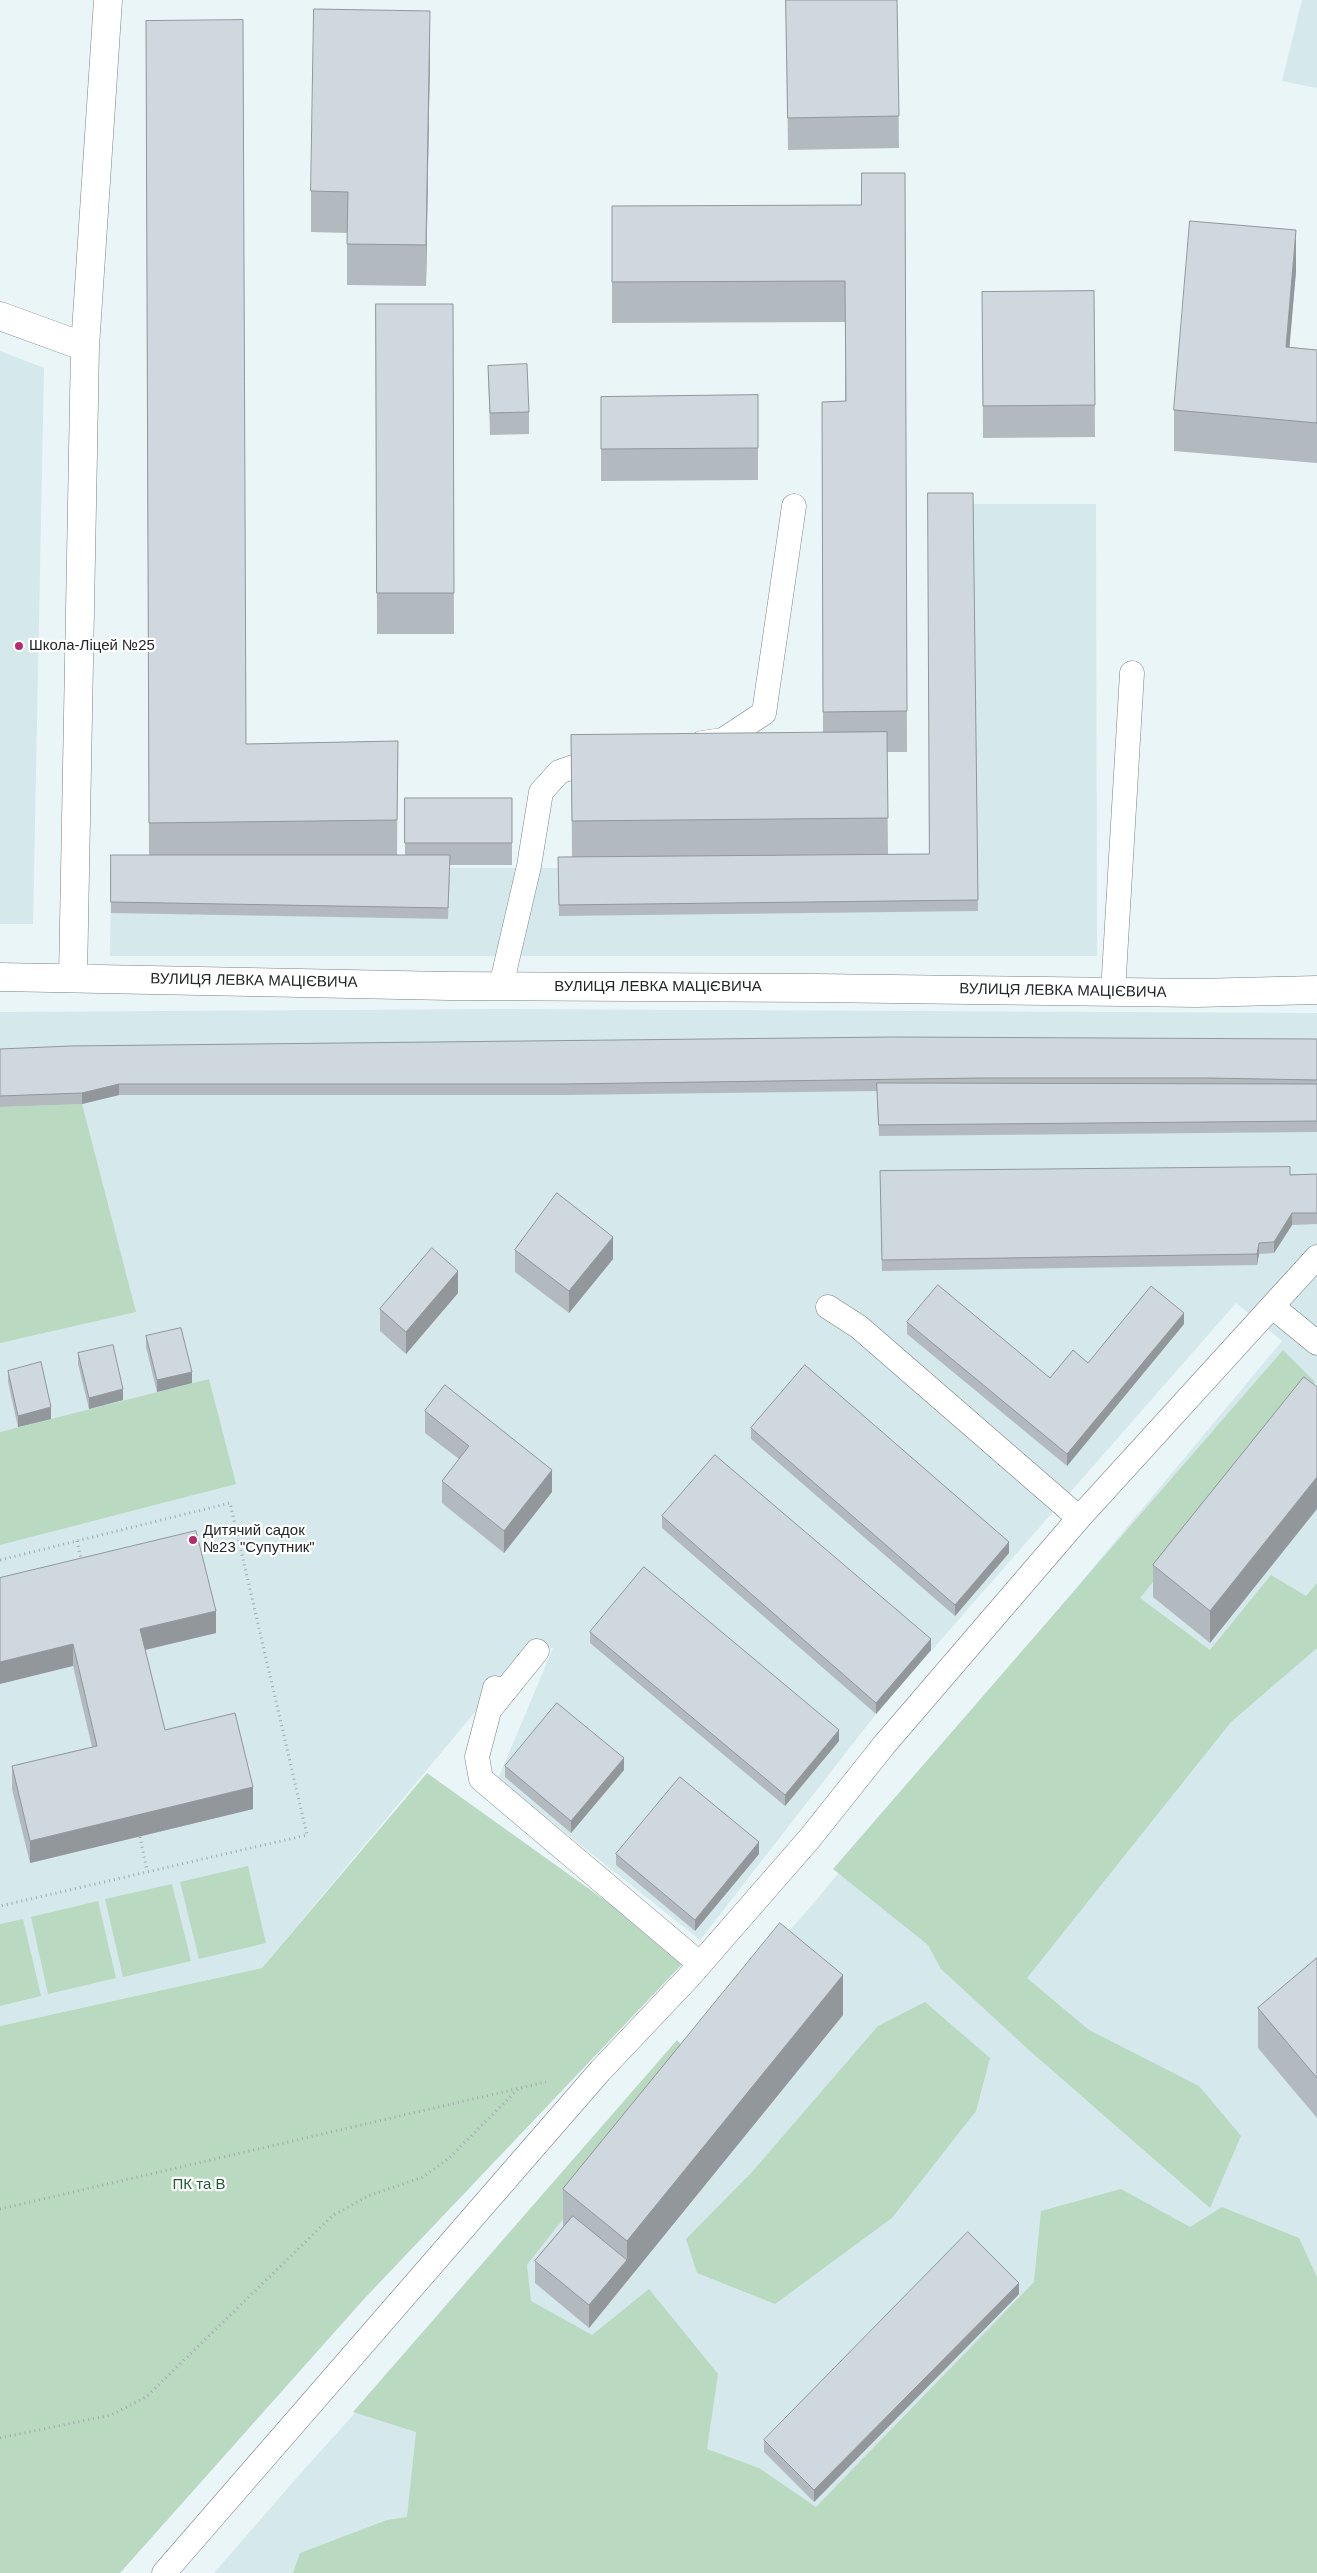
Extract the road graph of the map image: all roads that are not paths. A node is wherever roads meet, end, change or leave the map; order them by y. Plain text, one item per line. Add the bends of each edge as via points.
1 (108, 0) edge
2 (0, 316) edge
3 (85, 347) junction
4 (794, 506) dead end
5 (1132, 673) dead end
6 (684, 746) edge
7 (626, 754) edge
8 (0, 977) edge
9 (73, 977) junction
10 (501, 986) junction
11 (1317, 990) edge
12 (1113, 992) junction
13 (1317, 1257) edge
14 (828, 1307) dead end
15 (1273, 1307) junction
16 (1317, 1343) edge
17 (1079, 1518) junction
18 (537, 1651) dead end
19 (700, 1964) junction
20 (164, 2573) edge

1 - 3 street
2 - 3 street
3 - 9 street
4 - 6 lane via 764,713 723,740
5 - 12 lane
7 - 10 lane via 597,758 559,772 541,792 529,866
8 - 9 street, ВУЛИЦЯ ЛЕВКА МАЦІЄВИЧА
9 - 10 street, ВУЛИЦЯ ЛЕВКА МАЦІЄВИЧА
10 - 12 street, ВУЛИЦЯ ЛЕВКА МАЦІЄВИЧА
11 - 12 street, ВУЛИЦЯ ЛЕВКА МАЦІЄВИЧА
13 - 15 lane
14 - 17 lane via 859,1327
15 - 16 lane
15 - 17 lane
17 - 19 lane
18 - 19 lane via 492,1698 476,1757 481,1779
19 - 20 lane via 600,2070

